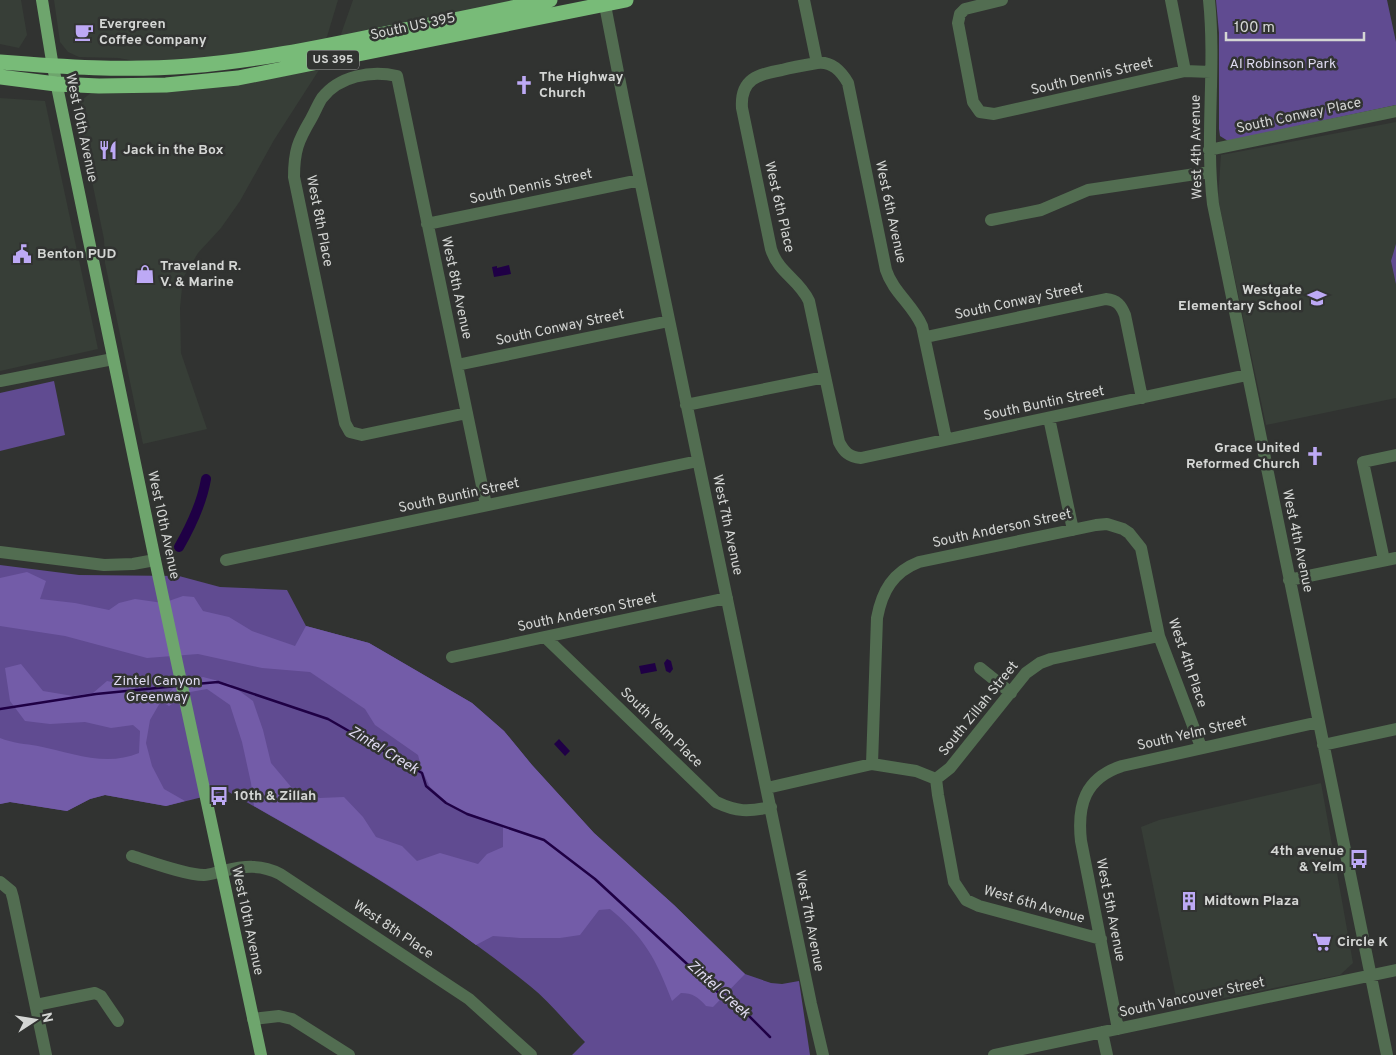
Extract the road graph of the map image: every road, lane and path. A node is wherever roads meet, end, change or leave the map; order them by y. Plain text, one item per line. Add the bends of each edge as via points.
1 (42, 0) edge
2 (550, 0) edge
3 (626, 0) edge
4 (804, 0) edge
5 (1002, 0) edge
6 (1171, 0) edge
7 (1209, 0) edge
8 (605, 2) edge
9 (0, 62) edge
10 (817, 63) junction
11 (53, 66) junction
12 (1185, 71) junction
13 (1211, 72) junction
14 (397, 76) joint
15 (0, 77) edge
16 (56, 84) junction
17 (1396, 111) edge
18 (1209, 150) junction
19 (1209, 172) junction
20 (640, 180) junction
21 (991, 220) dead end
22 (428, 224) junction
23 (670, 321) junction
24 (926, 337) junction
25 (113, 358) junction
26 (457, 365) junction
27 (1247, 375) junction
28 (825, 376) junction
29 (0, 381) edge
30 (1142, 398) junction
31 (686, 405) junction
32 (467, 413) junction
33 (1050, 418) junction
34 (946, 439) junction
35 (848, 455) joint
36 (1396, 455) edge
37 (698, 461) junction
38 (486, 506) junction
39 (1073, 530) junction
40 (1129, 533) joint
41 (0, 552) edge
42 (1390, 559) edge
43 (155, 560) junction
44 (226, 560) dead end
45 (1289, 580) junction
46 (727, 598) junction
47 (1159, 636) junction
48 (545, 637) junction
49 (452, 657) dead end
50 (980, 668) dead end
51 (1011, 693) junction
52 (1319, 722) junction
53 (1396, 729) edge
54 (1323, 745) junction
55 (1200, 747) junction
56 (872, 764) junction
57 (936, 779) junction
58 (766, 788) junction
59 (1084, 798) joint
60 (771, 807) junction
61 (132, 856) dead end
62 (222, 871) junction
63 (0, 882) edge
64 (1100, 939) junction
65 (1396, 970) edge
66 (1371, 976) junction
67 (36, 1005) junction
68 (253, 1019) junction
69 (118, 1021) dead end
70 (1118, 1029) junction
71 (1102, 1032) junction
72 (46, 1055) edge
73 (261, 1055) edge
74 (349, 1055) edge
75 (532, 1055) edge
76 (823, 1055) edge
77 (994, 1055) edge
78 (1107, 1055) edge
79 (1387, 1055) edge

1 - 11 main road, West 10th Avenue
2 - 11 highway, South US 395 / US 395 via 334,45 231,62 99,68
3 - 8 highway, South US 395 / US 395
4 - 10 street
5 - 12 street, South Dennis Street via 965,9 958,23 973,102 980,112 994,114
6 - 12 street
7 - 13 street, West 4th Avenue
8 - 16 highway, South US 395 / US 395 via 238,78 166,85
8 - 20 street, West 7th Avenue
9 - 11 highway, US 395
10 - 24 street, West 6th Avenue via 835,67 848,83 889,278 919,318
10 - 28 street, West 6th Place via 760,74 749,82 741,101 771,249 779,267 800,287 809,301
11 - 16 main road, West 10th Avenue
12 - 13 street, South Dennis Street
13 - 18 street, West 4th Avenue
14 - 22 street, West 8th Avenue
14 - 32 street, West 8th Place via 373,74 354,78 339,83 322,99 296,148 294,177 297,197 345,423 350,432 362,435
15 - 16 highway, US 395
16 - 25 main road, West 10th Avenue
17 - 18 street, South Conway Place
18 - 19 street, West 4th Avenue
19 - 21 street via 1088,190 1041,210
19 - 27 street, West 4th Avenue
20 - 22 street, South Dennis Street
20 - 23 street, West 7th Avenue
22 - 26 street, West 8th Avenue
23 - 26 street, South Conway Street
23 - 31 street, West 7th Avenue
24 - 30 street, South Conway Street via 1112,300 1119,303 1125,315
24 - 34 street, West 6th Avenue
25 - 29 street
25 - 43 main road, West 10th Avenue
26 - 32 street, West 8th Avenue
27 - 30 street, South Buntin Street
27 - 45 street, West 4th Avenue
28 - 31 street
28 - 35 street, West 6th Place via 839,442
30 - 33 street, South Buntin Street
31 - 37 street, West 7th Avenue
32 - 38 street, West 8th Avenue
33 - 34 street, South Buntin Street
33 - 39 street
34 - 35 street, South Buntin Street via 861,458
36 - 42 street via 1363,462
37 - 38 street, South Buntin Street
37 - 46 street, West 7th Avenue
38 - 44 street, South Buntin Street
39 - 40 street, South Anderson Street via 1108,524
39 - 56 street, South Anderson Street via 919,562 909,566 888,585 877,618
40 - 47 street, West 4th Place via 1144,560
41 - 43 street via 104,565
42 - 45 street
43 - 62 main road, West 10th Avenue
45 - 52 street, West 4th Avenue
46 - 48 street, South Anderson Street
46 - 58 street, West 7th Avenue
47 - 51 street, South Zillah Street via 1040,662 1026,673
47 - 55 street, West 4th Place
48 - 49 street, South Anderson Street
48 - 60 street, South Yelm Place via 716,802 743,811
50 - 51 street
51 - 57 street, South Zillah Street via 950,768
52 - 54 street, West 4th Avenue
52 - 55 street, South Yelm Street
53 - 54 street
54 - 66 street, West 4th Avenue
55 - 59 street, South Yelm Street via 1113,769 1096,780
56 - 57 street via 916,770
56 - 58 street
57 - 64 street, West 6th Avenue via 951,870 966,900
58 - 60 street, West 7th Avenue
59 - 64 street, West 5th Avenue via 1079,820 1081,841
60 - 76 street, West 7th Avenue
61 - 62 street, West 8th Place via 194,874
62 - 68 main road, West 10th Avenue
62 - 75 street, West 8th Place via 256,866 280,874 469,999
63 - 67 street via 11,891
64 - 70 street, West 5th Avenue
65 - 66 street, South Vancouver Street
66 - 70 street, South Vancouver Street
66 - 79 street, West 4th Avenue
67 - 69 street via 96,994
67 - 72 street
68 - 73 main road, West 10th Avenue
68 - 74 street via 279,1016 292,1019
70 - 71 street, South Vancouver Street
71 - 77 street, South Vancouver Street
71 - 78 street

